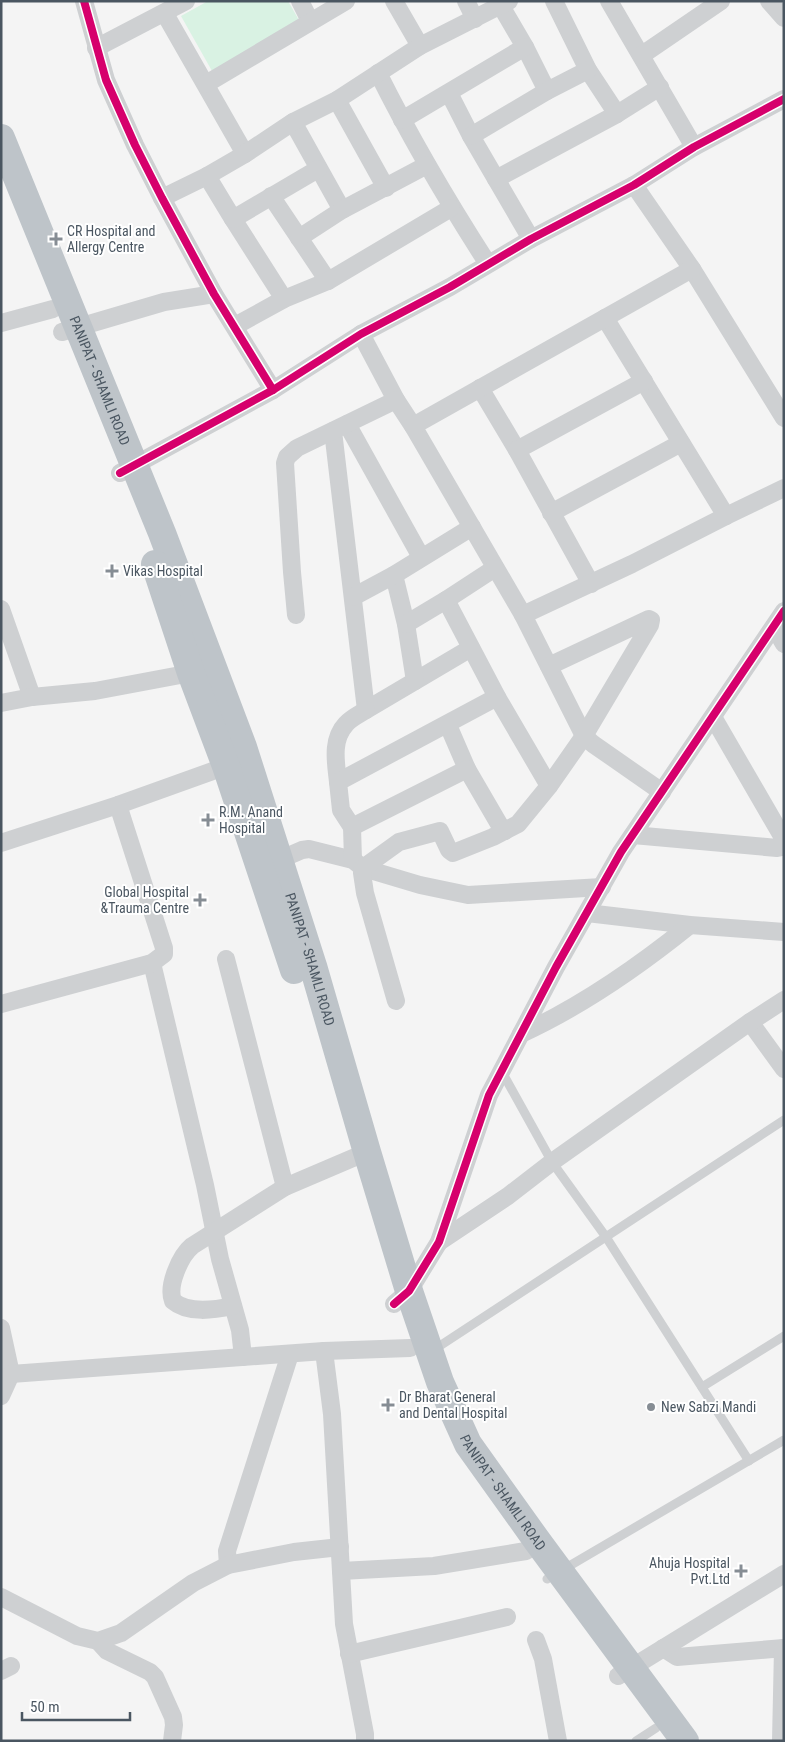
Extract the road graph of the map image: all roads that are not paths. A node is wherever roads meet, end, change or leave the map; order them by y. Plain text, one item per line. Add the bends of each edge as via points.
1 (84, 1) edge
2 (186, 1) edge
3 (300, 1) edge
4 (346, 1) edge
5 (394, 1) edge
6 (466, 1) edge
7 (554, 1) edge
8 (609, 1) edge
9 (721, 1) edge
10 (769, 1) edge
11 (505, 4) edge
12 (165, 14) junction
13 (784, 18) edge
14 (476, 19) junction
15 (310, 22) junction
16 (420, 46) junction
17 (96, 48) junction
18 (525, 48) junction
19 (642, 55) junction
20 (588, 70) junction
21 (378, 73) junction
22 (206, 84) junction
23 (660, 87) junction
24 (547, 91) junction
25 (449, 93) junction
26 (784, 99) edge
27 (337, 100) junction
28 (617, 114) junction
29 (402, 120) junction
30 (293, 122) junction
31 (471, 136) junction
32 (1, 138) edge
33 (694, 146) junction
34 (245, 154) junction
35 (427, 166) junction
36 (318, 169) junction
37 (207, 176) junction
38 (496, 179) junction
39 (1, 181) edge
40 (634, 185) junction
41 (386, 188) junction
42 (271, 196) junction
43 (162, 198) junction
44 (451, 208) junction
45 (342, 210) junction
46 (233, 220) junction
47 (299, 238) junction
48 (531, 239) junction
49 (488, 264) junction
50 (692, 269) junction
51 (328, 281) junction
52 (214, 294) junction
53 (284, 299) junction
54 (605, 318) junction
55 (1, 323) edge
56 (64, 323) junction
57 (235, 326) junction
58 (361, 334) junction
59 (644, 381) junction
60 (480, 388) junction
61 (273, 390) junction
62 (396, 400) junction
63 (784, 418) edge
64 (413, 426) junction
65 (340, 427) junction
66 (682, 443) junction
67 (517, 450) junction
68 (127, 469) junction
69 (784, 488) edge
70 (551, 513) junction
71 (726, 516) junction
72 (472, 527) junction
73 (421, 557) junction
74 (495, 568) junction
75 (394, 575) junction
76 (591, 584) junction
77 (353, 597) junction
78 (446, 600) junction
79 (1, 609) edge
80 (784, 611) edge
81 (296, 614) dead end
82 (523, 615) junction
83 (406, 624) junction
84 (774, 627) junction
85 (784, 644) edge
86 (471, 648) junction
87 (548, 666) junction
88 (191, 673) junction
89 (415, 681) junction
90 (32, 697) junction
91 (497, 698) junction
92 (1, 703) edge
93 (366, 710) junction
94 (713, 717) junction
95 (448, 725) junction
96 (584, 736) junction
97 (236, 762) junction
98 (467, 769) junction
99 (338, 782) junction
100 (549, 786) junction
101 (662, 792) junction
102 (118, 805) junction
103 (352, 827) junction
104 (505, 831) junction
105 (633, 835) junction
106 (1, 843) edge
107 (784, 845) edge
108 (279, 860) junction
109 (358, 864) junction
110 (602, 887) junction
111 (587, 913) junction
112 (690, 926) junction
113 (784, 932) edge
114 (226, 959) dead end
115 (152, 963) junction
116 (396, 1000) dead end
117 (784, 1000) edge
118 (1, 1004) edge
119 (750, 1022) junction
120 (522, 1034) junction
121 (784, 1069) edge
122 (502, 1071) junction
123 (784, 1120) edge
124 (358, 1155) junction
125 (552, 1162) junction
126 (285, 1187) junction
127 (215, 1232) junction
128 (606, 1237) junction
129 (439, 1242) junction
130 (402, 1297) junction
131 (233, 1306) junction
132 (1, 1328) edge
133 (784, 1336) edge
134 (420, 1350) junction
135 (324, 1351) junction
136 (290, 1354) junction
137 (243, 1357) junction
138 (11, 1374) junction
139 (702, 1387) junction
140 (1, 1396) edge
141 (784, 1440) edge
142 (750, 1461) junction
143 (532, 1546) junction
144 (340, 1547) junction
145 (228, 1564) junction
146 (341, 1571) junction
147 (784, 1574) edge
148 (553, 1575) junction
149 (1, 1597) edge
150 (507, 1617) dead end
151 (536, 1640) dead end
152 (98, 1641) junction
153 (663, 1648) junction
154 (784, 1648) edge
155 (349, 1654) junction
156 (624, 1672) junction
157 (653, 1736) edge
158 (782, 1736) edge
159 (370, 1738) edge
160 (172, 1741) edge
161 (558, 1741) edge
162 (685, 1741) edge

1 - 17 street
2 - 12 street
3 - 15 street
4 - 15 street
5 - 16 street
6 - 14 street
7 - 20 street
8 - 19 street
9 - 19 street
10 - 13 street
11 - 14 street
11 - 18 street
12 - 17 street
12 - 22 street
14 - 16 street
15 - 22 street
16 - 21 street
17 - 43 street via 106,80
18 - 24 street
18 - 25 street
19 - 23 street
20 - 24 street
20 - 28 street
21 - 27 street
21 - 29 street
22 - 34 street
23 - 28 street
23 - 33 street
24 - 31 street
25 - 29 street
25 - 31 street
26 - 33 street
27 - 30 street
27 - 41 street
28 - 38 street
29 - 35 street
30 - 34 street
30 - 36 street
31 - 38 street
32 - 56 highway, PANIPAT - SHAMLI ROAD
33 - 40 street
34 - 37 street
35 - 41 street
35 - 44 street
36 - 42 street
36 - 45 street
37 - 43 street
37 - 46 street
38 - 48 street
39 - 56 highway, PANIPAT - SHAMLI ROAD
40 - 48 street
40 - 50 street
41 - 45 street
42 - 46 street
42 - 47 street
43 - 52 street
44 - 49 street
44 - 51 street
45 - 47 street
46 - 53 street
47 - 51 street
48 - 49 street
49 - 58 street
50 - 54 street
50 - 63 street
51 - 53 street
52 - 56 street
52 - 57 street
53 - 57 street
54 - 59 street
54 - 60 street
55 - 56 street
56 - 68 highway, PANIPAT - SHAMLI ROAD
57 - 61 street
58 - 61 street
58 - 62 street
59 - 66 street
59 - 67 street
60 - 64 street
60 - 67 street
61 - 68 street
62 - 64 street
62 - 65 street
64 - 72 street
65 - 73 street
65 - 77 street
65 - 81 street via 297,448 285,463
66 - 70 street
66 - 71 street
67 - 70 street
68 - 88 highway, PANIPAT - SHAMLI ROAD via 146,538
68 - 97 highway, PANIPAT - SHAMLI ROAD via 162,533
69 - 71 street
70 - 76 street
71 - 76 street
72 - 73 street
72 - 74 street
73 - 75 street
74 - 78 street
74 - 82 street
75 - 77 street
75 - 83 street
76 - 82 street
77 - 93 street
78 - 83 street
78 - 86 street
79 - 90 street
80 - 84 street
82 - 87 street
83 - 89 street
84 - 85 street
84 - 94 street
86 - 89 street
86 - 91 street
87 - 96 street
87 - 96 street via 651,620
88 - 90 street via 95,691
88 - 97 highway, PANIPAT - SHAMLI ROAD
89 - 93 street
90 - 92 street
91 - 95 street
91 - 100 street
93 - 99 street via 342,728 335,747
94 - 101 street
94 - 107 street via 782,836
95 - 98 street
95 - 99 street
96 - 100 street
96 - 101 street
97 - 102 street
97 - 108 highway, PANIPAT - SHAMLI ROAD
97 - 124 highway, PANIPAT - SHAMLI ROAD via 295,973
98 - 103 street
98 - 104 street
99 - 103 street via 341,810
100 - 104 street via 518,824
101 - 105 street
102 - 106 street
102 - 115 street via 164,948 163,955
103 - 109 street
104 - 109 street via 453,853 439,831 393,845
105 - 107 street via 777,848
105 - 110 street
108 - 109 street via 309,848
108 - 124 highway, PANIPAT - SHAMLI ROAD via 313,966
109 - 110 street via 420,885 468,895
109 - 116 street
110 - 111 street
111 - 112 street
111 - 120 street
112 - 113 street
112 - 120 street via 598,991
114 - 126 street
115 - 118 street
115 - 127 street
117 - 119 street
119 - 121 street
119 - 125 street
120 - 122 street
122 - 125 lane
122 - 129 street via 489,1095
123 - 128 lane
124 - 126 street
124 - 130 highway, PANIPAT - SHAMLI ROAD
125 - 128 lane
125 - 129 street
126 - 127 street
127 - 131 street
127 - 131 street via 184,1253 171,1297 176,1304 187,1309
128 - 134 lane
128 - 139 lane
129 - 130 street
130 - 134 highway, PANIPAT - SHAMLI ROAD
131 - 137 street
132 - 138 street
133 - 139 lane
134 - 135 street
134 - 143 highway, PANIPAT - SHAMLI ROAD via 426,1391 454,1454
135 - 136 street
135 - 144 street via 332,1414
136 - 137 street
136 - 145 street via 227,1551
137 - 138 street
138 - 140 street
139 - 142 lane
141 - 142 lane
142 - 148 lane
143 - 146 street via 434,1566
143 - 148 highway, PANIPAT - SHAMLI ROAD
144 - 145 street
144 - 146 street
145 - 152 street via 193,1582 121,1633
146 - 155 street
147 - 153 street
148 - 156 highway, PANIPAT - SHAMLI ROAD
149 - 152 street via 77,1636
150 - 155 street
151 - 161 street via 543,1658
152 - 160 street via 108,1651 155,1676 173,1717
153 - 154 street via 677,1657
153 - 156 street
154 - 158 street
155 - 159 street
156 - 157 highway, PANIPAT - SHAMLI ROAD
156 - 162 highway, PANIPAT - SHAMLI ROAD

